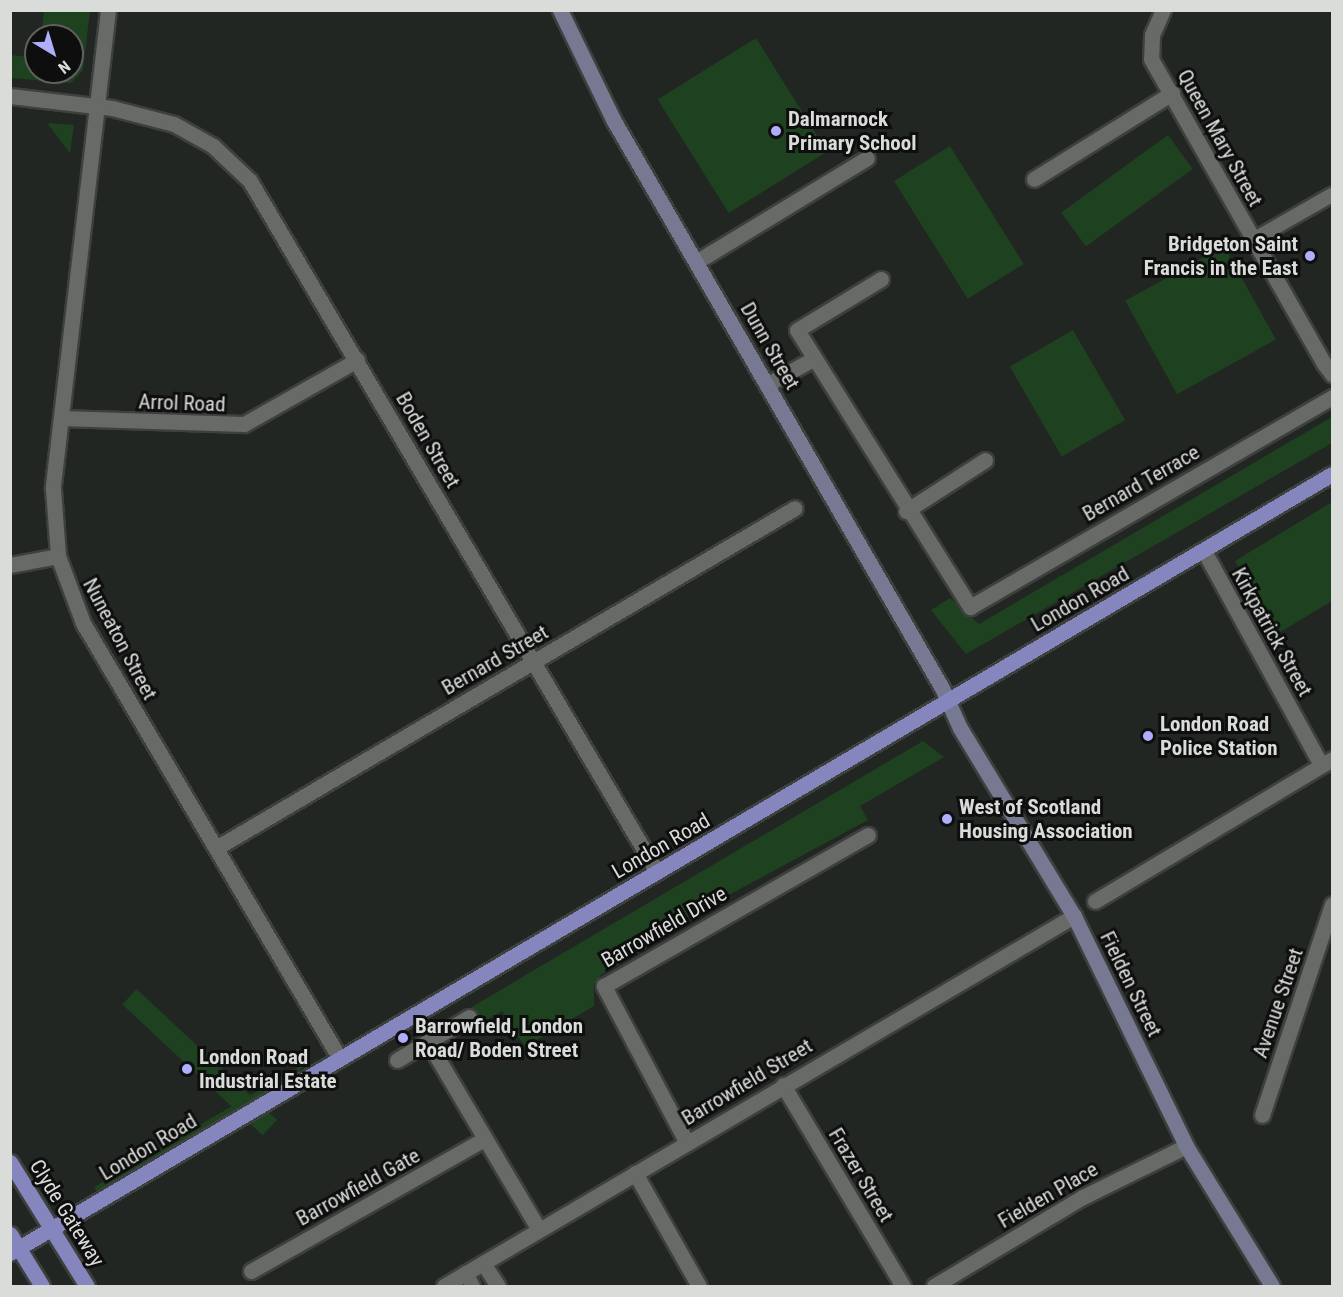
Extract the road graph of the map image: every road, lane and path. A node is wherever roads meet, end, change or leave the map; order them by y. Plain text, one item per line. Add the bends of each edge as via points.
1 (108, 10) edge
2 (560, 10) edge
3 (1164, 10) edge
4 (1172, 93) junction
5 (10, 96) edge
6 (97, 106) junction
7 (867, 158) dead end
8 (1034, 179) dead end
9 (1332, 195) edge
10 (1253, 240) junction
11 (696, 262) junction
12 (881, 279) dead end
13 (813, 359) junction
14 (357, 360) junction
15 (1328, 369) edge
16 (768, 384) junction
17 (1332, 397) edge
18 (61, 418) junction
19 (986, 460) dead end
20 (1332, 474) edge
21 (795, 508) dead end
22 (906, 511) junction
23 (1204, 551) junction
24 (58, 556) junction
25 (10, 565) edge
26 (970, 607) joint
27 (534, 662) junction
28 (946, 702) junction
29 (1327, 762) edge
30 (868, 835) dead end
31 (216, 848) junction
32 (657, 872) junction
33 (1095, 901) dead end
34 (1331, 914) edge
35 (1074, 916) junction
36 (469, 1017) dead end
37 (428, 1042) junction
38 (339, 1057) junction
39 (397, 1060) dead end
40 (783, 1086) junction
41 (1262, 1115) dead end
42 (484, 1139) junction
43 (687, 1143) junction
44 (1186, 1146) junction
45 (10, 1162) edge
46 (635, 1173) junction
47 (51, 1229) junction
48 (539, 1230) junction
49 (10, 1234) edge
50 (15, 1251) edge
51 (483, 1263) junction
52 (251, 1271) dead end
53 (470, 1280) edge
54 (42, 1287) edge
55 (87, 1287) edge
56 (444, 1287) edge
57 (498, 1287) edge
58 (699, 1287) edge
59 (903, 1287) edge
60 (934, 1287) edge
61 (1272, 1287) edge

1 - 6 street, Nuneaton Street
2 - 11 main road, Dunn Street via 588,75
3 - 4 street, Queen Mary Street via 1152,35 1151,59
4 - 8 street
4 - 10 street, Queen Mary Street
5 - 6 street, Boden Street
6 - 14 street, Boden Street via 174,124 239,168 266,203
6 - 18 street, Nuneaton Street
7 - 11 street
9 - 10 street
10 - 15 street, Queen Mary Street
11 - 16 main road, Dunn Street
12 - 13 street, Dunn Street via 797,330
13 - 16 street
13 - 22 street, Dunn Street
14 - 18 street, Arrol Road via 244,424
14 - 27 street, Boden Street
16 - 28 main road, Dunn Street
17 - 26 street, Bernard Terrace
18 - 24 street, Nuneaton Street via 53,489
19 - 22 street
20 - 23 main road, London Road
21 - 27 street, Bernard Street
22 - 26 street, Dunn Street
23 - 28 main road, London Road
23 - 29 street, Kirkpatrick Street
24 - 25 street
24 - 31 street, Nuneaton Street via 83,623
27 - 31 street, Bernard Street
27 - 32 street, Boden Street
28 - 32 main road, London Road
28 - 35 main road, Fielden Street
29 - 33 street
30 - 43 street, Barrowfield Drive via 604,986
31 - 38 street, Nuneaton Street
32 - 38 main road, London Road
34 - 41 street, Avenue Street
35 - 40 street, Barrowfield Street
35 - 44 main road, Fielden Street
36 - 37 street
37 - 39 street
37 - 42 street
38 - 47 main road, London Road
40 - 43 street, Barrowfield Street
40 - 59 street, Frazer Street
42 - 48 street
42 - 52 street, Barrowfield Gate
43 - 46 street, Barrowfield Street
44 - 60 street, Fielden Place via 1083,1197
44 - 61 main road, Fielden Street
45 - 47 main road, Clyde Gateway
46 - 48 street, Barrowfield Street
46 - 58 street
47 - 50 main road, London Road
47 - 55 main road, Clyde Gateway
48 - 51 street, Barrowfield Street
49 - 50 main road
50 - 54 main road
51 - 53 street, Barrowfield Street
51 - 57 street
53 - 56 street, Barrowfield Street

